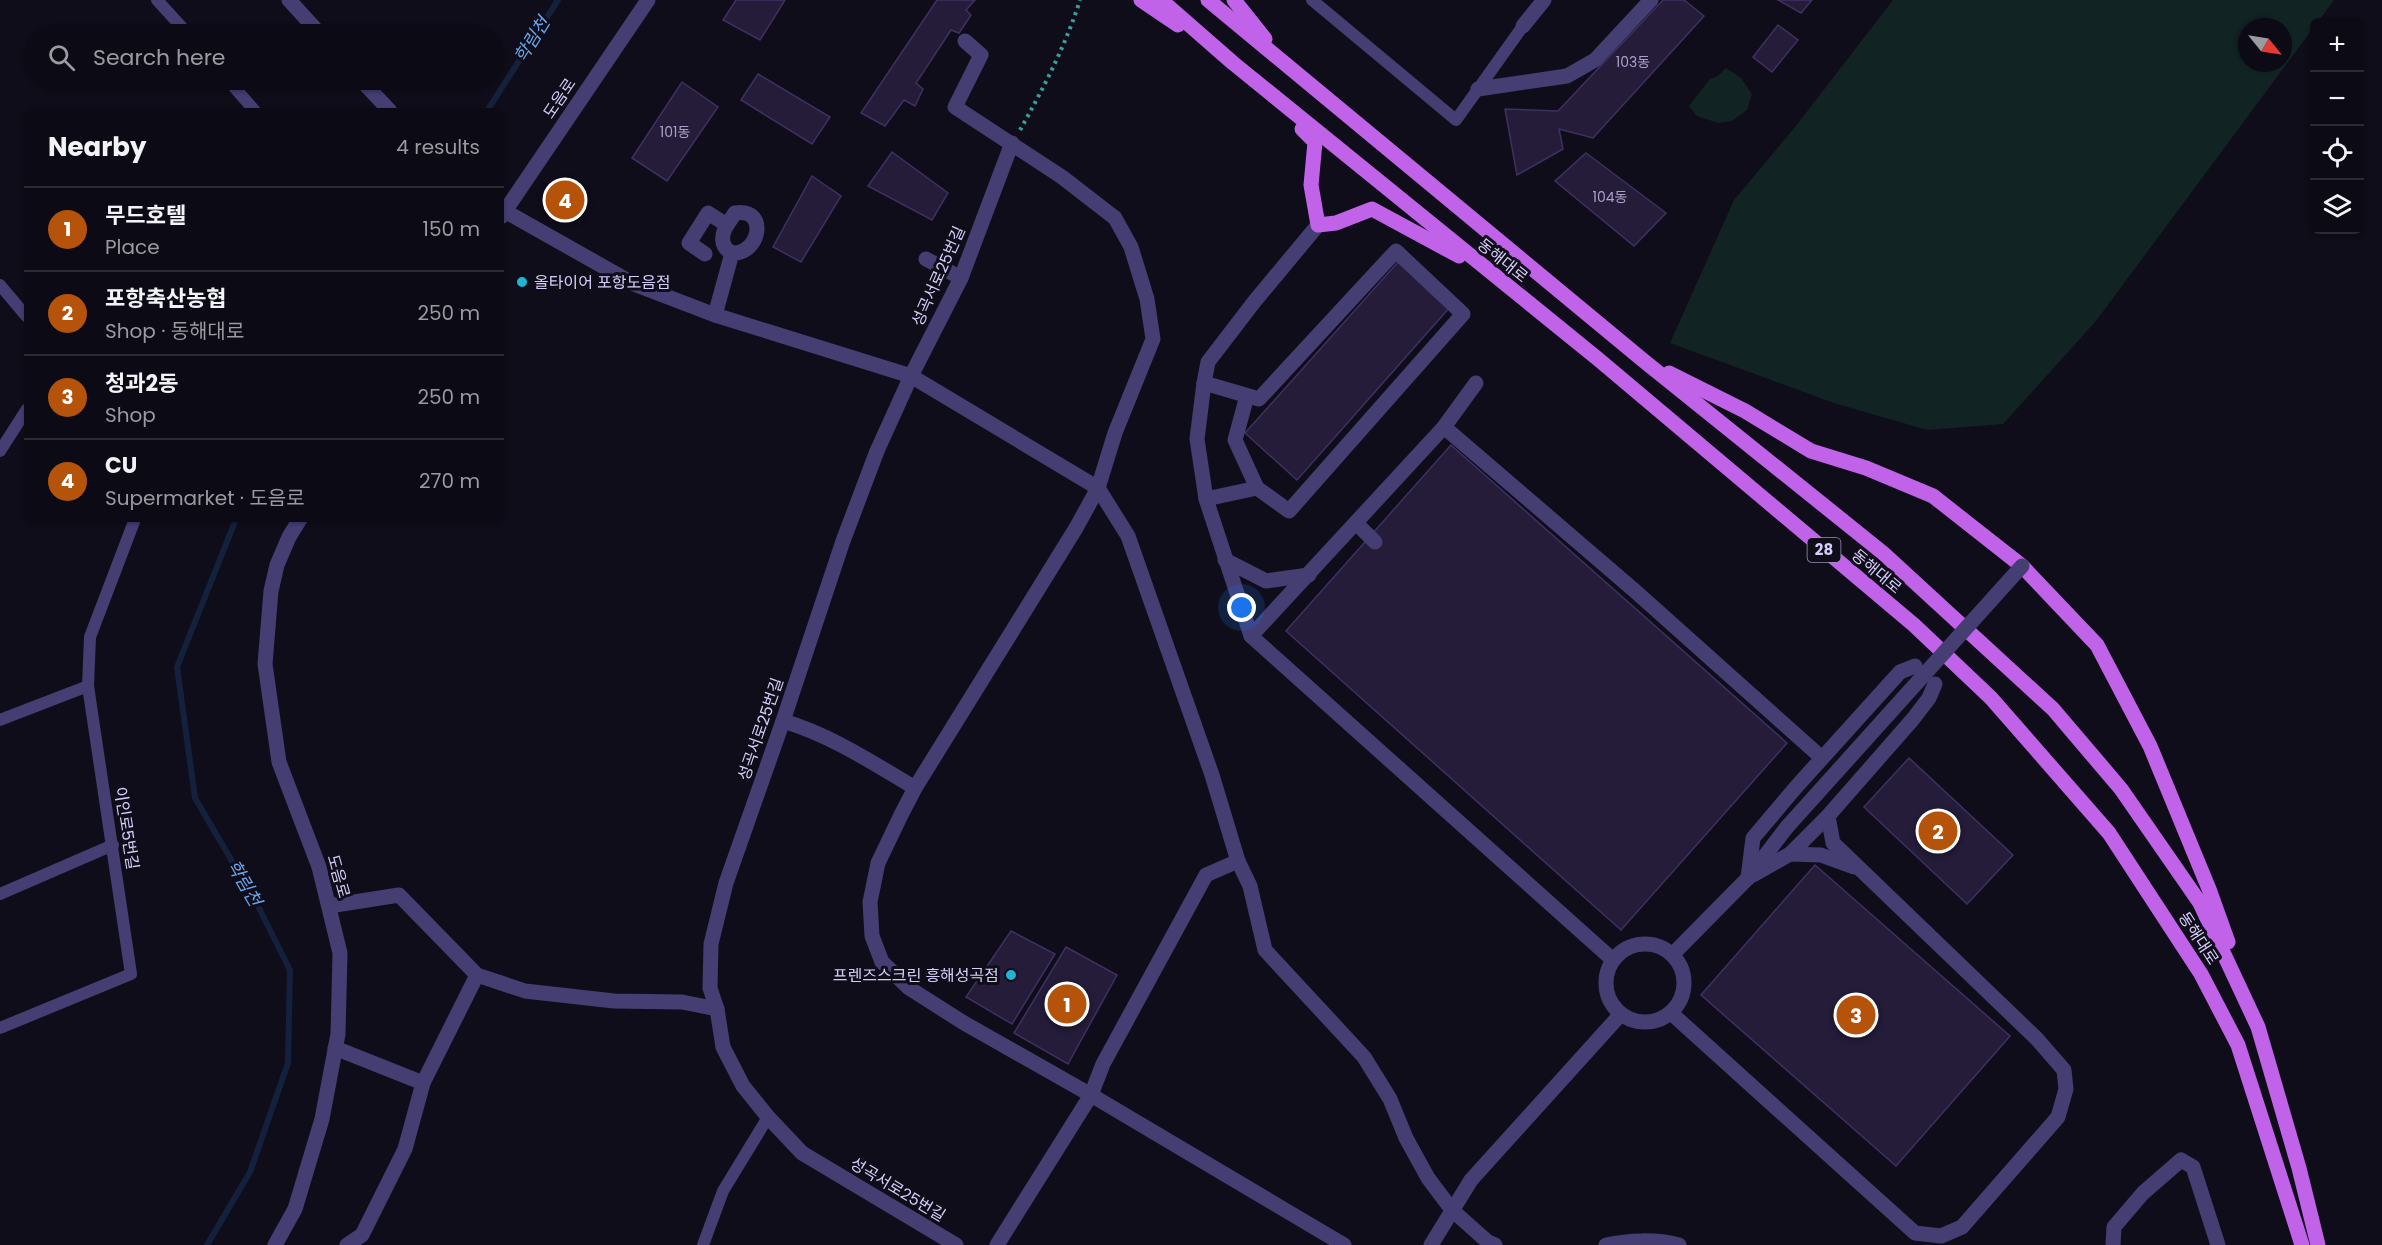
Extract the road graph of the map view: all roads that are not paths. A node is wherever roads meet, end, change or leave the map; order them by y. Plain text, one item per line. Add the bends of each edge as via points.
1 (157, 0) edge
2 (289, 0) edge
3 (648, 0) edge
4 (1141, 0) edge
5 (1161, 0) edge
6 (1208, 0) edge
7 (1234, 0) edge
8 (1311, 0) edge
9 (1545, 0) edge
10 (1651, 0) edge
11 (179, 24) edge
12 (311, 24) edge
13 (1523, 26) joint
14 (965, 40) dead end
15 (1233, 63) junction
16 (1286, 65) junction
17 (1478, 89) junction
18 (237, 90) edge
19 (370, 90) edge
20 (252, 108) edge
21 (387, 108) edge
22 (1012, 143) junction
23 (504, 210) edge
24 (504, 214) edge
25 (727, 225) junction
26 (1318, 225) junction
27 (732, 253) junction
28 (705, 254) dead end
29 (926, 259) dead end
30 (1493, 275) junction
31 (961, 278) junction
32 (0, 285) edge
33 (24, 313) edge
34 (715, 315) junction
35 (1644, 361) junction
36 (911, 376) junction
37 (1204, 383) junction
38 (1476, 383) dead end
39 (1247, 396) junction
40 (24, 414) edge
41 (1444, 427) junction
42 (0, 452) edge
43 (1098, 488) junction
44 (1257, 488) junction
45 (1206, 499) junction
46 (134, 522) edge
47 (298, 522) edge
48 (1356, 524) junction
49 (1375, 542) dead end
50 (1225, 560) junction
51 (2022, 566) junction
52 (1309, 575) junction
53 (1251, 636) junction
54 (1915, 666) dead end
55 (1935, 684) dead end
56 (88, 686) junction
57 (0, 720) edge
58 (783, 721) junction
59 (1822, 758) junction
60 (915, 788) junction
61 (1828, 816) junction
62 (113, 845) junction
63 (1790, 854) junction
64 (1238, 861) junction
65 (1860, 869) junction
66 (1748, 878) junction
67 (0, 894) edge
68 (329, 906) junction
69 (1672, 954) junction
70 (1613, 960) junction
71 (477, 975) junction
72 (717, 1009) junction
73 (1671, 1013) junction
74 (1621, 1014) junction
75 (2258, 1027) junction
76 (0, 1028) edge
77 (335, 1048) junction
78 (423, 1083) junction
79 (1091, 1095) junction
80 (768, 1117) junction
81 (1452, 1210) junction
82 (274, 1245) edge
83 (347, 1245) edge
84 (703, 1245) edge
85 (956, 1245) edge
86 (996, 1245) edge
87 (1344, 1245) edge
88 (1431, 1245) edge
89 (1495, 1245) edge
90 (1606, 1245) edge
91 (1678, 1245) edge
92 (2113, 1245) edge
93 (2218, 1245) edge
94 (2300, 1245) edge
95 (2318, 1245) edge

1 - 11 lane
2 - 12 street
3 - 23 street, 도음로
4 - 15 main road
5 - 15 main road, 동해대로 / 28
6 - 16 main road
7 - 16 main road
8 - 17 lane via 1456,120
9 - 13 street
10 - 17 street via 1595,60 1568,76
13 - 17 lane
14 - 22 street via 981,55 955,107
15 - 26 main road via 1315,142 1311,185
15 - 30 main road, 동해대로 / 28
16 - 35 main road
18 - 20 lane
19 - 21 street
22 - 31 street, 성곡서로25번길
22 - 43 street via 1115,218 1131,247 1147,299 1153,339 1115,433
24 - 34 street via 634,284
25 - 27 street via 723,245
25 - 27 street via 735,213 742,212 749,213 757,222 750,247 739,254
25 - 28 street via 708,213 689,243
26 - 30 main road via 1336,223 1371,209
26 - 37 street via 1209,362
27 - 34 street
29 - 31 street
30 - 94 main road, 동해대로 / 28 via 1914,625 1992,698 2109,833 2201,974 2238,1045
31 - 36 street, 성곡서로25번길
32 - 33 lane
34 - 36 street
35 - 51 main road via 1745,411 1811,451 1866,468 1933,496
35 - 75 main road via 1883,553 2053,709 2121,789 2200,903
36 - 43 street
36 - 58 street, 성곡서로25번길 via 843,541
37 - 39 street
37 - 45 street via 1197,440
38 - 41 street
39 - 44 street via 1234,440
39 - 44 street via 1259,399 1396,251 1463,314 1289,511
40 - 42 lane
41 - 48 street
41 - 59 street
43 - 60 street
43 - 64 street via 1128,536
44 - 45 street
45 - 50 street
46 - 56 lane, 이인로5번길 via 90,637
47 - 68 street, 도음로 via 277,565 265,664 279,762 319,867
48 - 49 street
48 - 52 street
50 - 52 street via 1266,581
50 - 53 street
51 - 66 street, bridge via 1787,827
51 - 75 main road via 2097,645 2150,746 2209,889
52 - 53 street
53 - 70 street
54 - 59 street via 1900,672
55 - 61 street via 1913,719
56 - 57 lane
56 - 62 lane, 이인로5번길
58 - 60 street via 845,747
58 - 72 street, 성곡서로25번길 via 726,883 711,944 710,988
59 - 66 street via 1753,838
60 - 79 street via 878,863 870,902 872,936 882,962 909,988
61 - 63 street
61 - 65 street via 1833,843
62 - 67 lane
62 - 76 lane, 이인로5번길 via 131,975
63 - 65 street via 1821,855
63 - 66 street
64 - 79 street via 1206,875 1103,1064
64 - 81 street via 1250,886 1265,950 1365,1057 1428,1178
65 - 73 street via 2036,1038 2064,1070 2066,1089 2058,1117 1962,1227 1941,1236 1916,1233
66 - 69 street
68 - 71 street via 399,896
68 - 77 street, 도음로 via 340,953
69 - 70 street via 1648,943 1634,945
69 - 73 street via 1681,964 1684,990
70 - 74 street via 1606,983 1612,1005
71 - 72 street via 525,991 614,1001 682,1002
71 - 78 street
72 - 80 street, 성곡서로25번길 via 723,1047 743,1086
73 - 74 street via 1646,1023
74 - 81 street via 1471,1180
75 - 95 main road
77 - 78 street
77 - 82 street, 도음로 via 322,1119 296,1209
78 - 83 street via 405,1149 362,1235
79 - 86 street
79 - 87 street
80 - 84 lane via 723,1191
80 - 85 street, 성곡서로25번길 via 802,1153
81 - 88 street
81 - 89 street
90 - 91 street
92 - 93 street via 2114,1227 2143,1193 2181,1160 2193,1167

